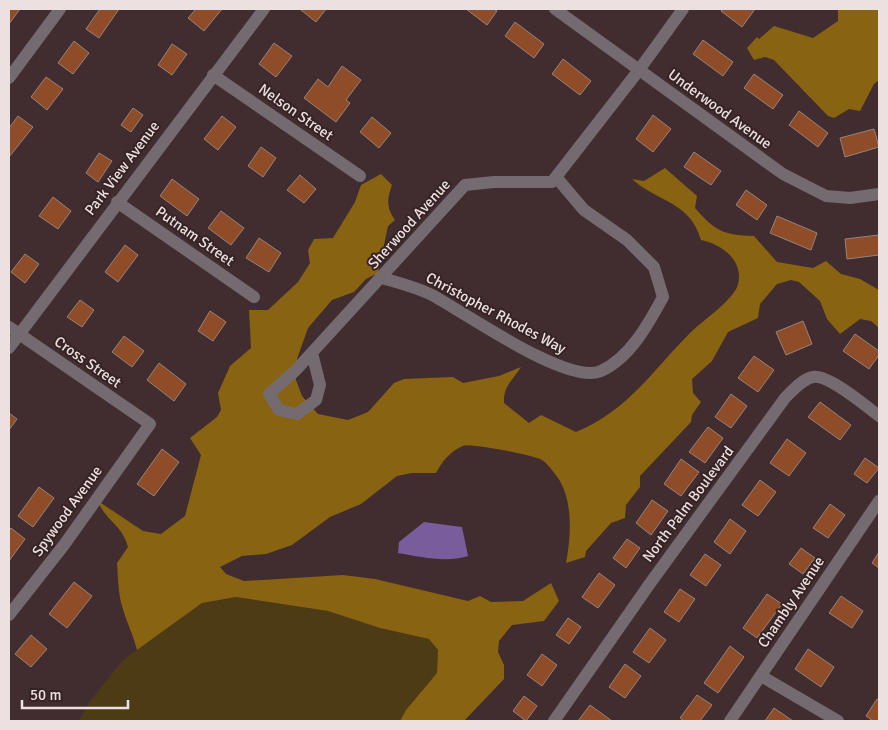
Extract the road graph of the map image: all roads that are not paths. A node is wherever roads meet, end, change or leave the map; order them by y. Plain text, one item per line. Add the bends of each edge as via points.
1 (60, 9) edge
2 (264, 9) edge
3 (555, 9) edge
4 (683, 9) edge
5 (639, 70) junction
6 (213, 75) junction
7 (9, 78) edge
8 (360, 176) dead end
9 (556, 176) junction
10 (879, 194) edge
11 (117, 202) junction
12 (382, 278) junction
13 (254, 297) dead end
14 (14, 330) edge
15 (9, 348) edge
16 (312, 353) junction
17 (879, 416) edge
18 (150, 424) joint
19 (879, 501) edge
20 (9, 615) edge
21 (761, 676) junction
22 (554, 721) edge
23 (730, 721) edge
24 (838, 721) edge

1 - 7 street
2 - 6 street, Park View Avenue
3 - 5 street, Underwood Avenue
4 - 5 street
5 - 9 street
5 - 10 street, Underwood Avenue via 783,174 826,196 850,198
6 - 8 street, Nelson Street
6 - 11 street, Park View Avenue
9 - 12 street, Sherwood Avenue via 552,182 494,182 465,186
9 - 12 street, Christopher Rhodes Way via 584,210 626,240 654,267 663,296 646,328 618,360 600,372 571,371 470,319 433,296
11 - 13 street, Putnam Street
11 - 14 street, Park View Avenue
12 - 16 street, Sherwood Avenue
14 - 15 street, Park View Avenue
14 - 18 street, Cross Street
16 - 16 street, Sherwood Avenue via 269,394 279,410 297,414 316,400 320,385
17 - 22 street, North Palm Boulevard via 824,378 812,377 785,398
18 - 20 street, Spywood Avenue via 64,545
19 - 21 street, Chambly Avenue
21 - 23 street, Chambly Avenue
21 - 24 street

